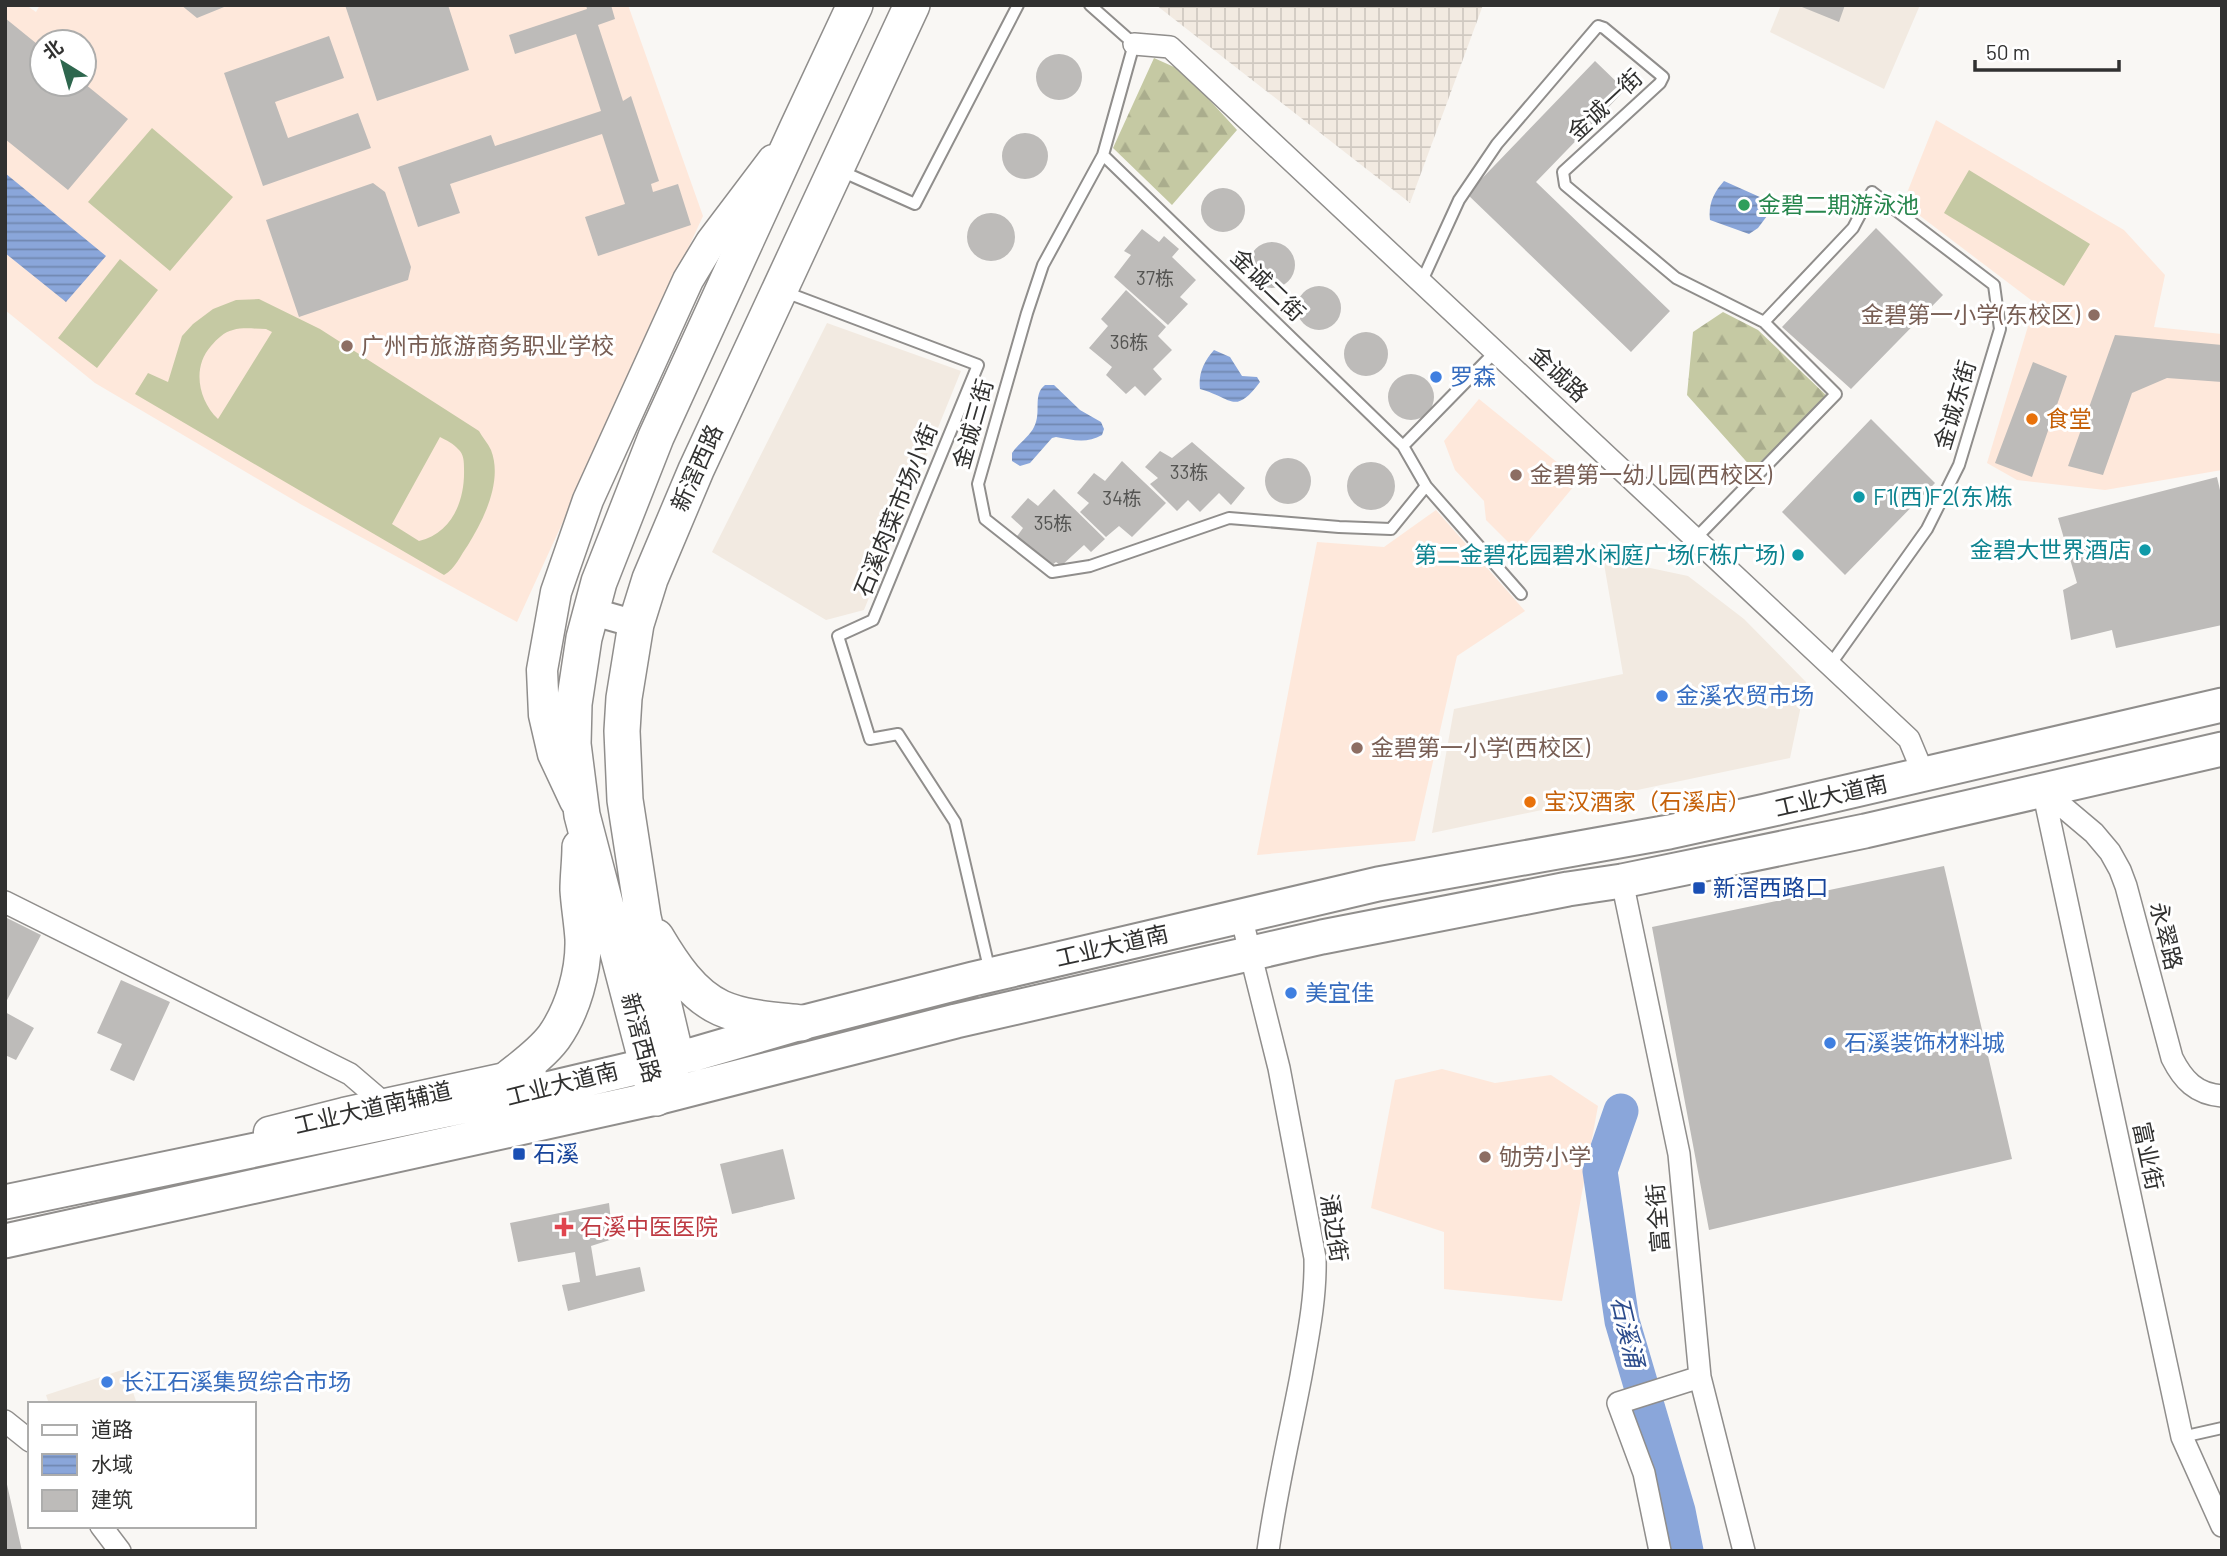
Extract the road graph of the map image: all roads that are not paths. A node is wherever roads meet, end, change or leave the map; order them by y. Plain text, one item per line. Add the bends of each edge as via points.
1 (855, 5) edge
2 (912, 5) edge
3 (1018, 5) edge
4 (1090, 5) edge
5 (1134, 44) junction
6 (797, 128) junction
7 (1104, 155) junction
8 (836, 169) junction
9 (1421, 282) junction
10 (779, 290) junction
11 (1764, 322) junction
12 (1496, 351) junction
13 (1403, 446) junction
14 (1426, 486) junction
15 (1696, 538) junction
16 (1521, 594) dead end
17 (590, 611) junction
18 (636, 624) junction
19 (1830, 665) junction
20 (2222, 705) edge
21 (2033, 749) junction
22 (2222, 749) edge
23 (1924, 775) junction
24 (2043, 790) junction
25 (582, 815) junction
26 (1622, 881) junction
27 (5, 902) edge
28 (643, 916) junction
29 (1241, 916) junction
30 (1249, 953) junction
31 (991, 974) junction
32 (801, 1023) junction
33 (662, 1061) junction
34 (510, 1077) junction
35 (2222, 1096) edge
36 (656, 1098) junction
37 (385, 1104) junction
38 (106, 1181) junction
39 (5, 1202) edge
40 (5, 1241) edge
41 (1700, 1377) junction
42 (5, 1422) edge
43 (2222, 1428) edge
44 (2182, 1437) junction
45 (28, 1439) edge
46 (2222, 1526) edge
47 (103, 1528) edge
48 (120, 1551) edge
49 (1268, 1551) edge
50 (1661, 1551) edge
51 (1744, 1551) edge

1 - 6 highway, 新滘西路
2 - 8 highway, 新滘西路
3 - 8 lane via 915,204
4 - 5 lane
5 - 7 lane, 金诚三街
5 - 9 street, 金诚路 via 1170,47
6 - 17 highway, 新滘西路 via 656,437
6 - 25 main road via 688,280 587,500 556,592 542,670 544,715 553,754
7 - 13 lane, 金诚二街
7 - 14 lane, 金诚三街 via 1043,265 1027,313 978,484 985,519 1052,572 1090,566 1229,518 1391,528
8 - 10 highway, 新滘西路
9 - 11 lane, 金诚一街 via 1459,200 1497,144 1598,26 1663,77 1563,172 1565,185 1676,278
9 - 12 street, 金诚路
10 - 18 highway, 新滘西路 via 671,527
10 - 31 lane, 石溪肉菜市场小街 via 978,365 873,621 838,636 870,739 898,734 954,822
11 - 15 lane via 1836,394
11 - 19 lane, 金诚东街 via 1853,228 1872,192 1994,285 2000,329 1959,465 1927,529
12 - 13 lane
12 - 15 street, 金诚路
13 - 14 lane
14 - 16 lane
15 - 19 street, 金诚路
17 - 18 street
17 - 25 highway, 新滘西路 via 573,731
18 - 28 highway, 新滘西路 via 622,731 625,800
19 - 23 street, 金诚路 via 1909,739
20 - 21 main road, 工业大道南
21 - 23 main road, 工业大道南
21 - 24 main road
22 - 24 main road
23 - 29 main road, 工业大道南 via 1681,829 1378,884
24 - 26 main road
24 - 35 street, 永翠路 via 2110,852 2126,886 2172,1058 2191,1086
24 - 44 street, 富业街
25 - 33 highway, 新滘西路 via 609,914
25 - 34 highway via 578,891 583,942 576,985 554,1037
26 - 30 main road
26 - 41 street, 富全街 via 1679,1154
27 - 37 street via 350,1074
28 - 32 highway via 677,970 709,1000 743,1015
28 - 33 highway, 新滘西路
29 - 30 street, 涌边街
29 - 31 main road, 工业大道南
30 - 36 main road via 956,1021
30 - 49 street, 涌边街 via 1283,1090 1316,1284
31 - 32 main road, 工业大道南
32 - 33 main road, 工业大道南
33 - 34 main road, 工业大道南辅道
33 - 36 highway, 新滘西路
33 - 38 main road, 工业大道南 via 466,1107
34 - 37 main road, 工业大道南辅道
36 - 40 main road
37 - 38 main road, 工业大道南辅道 via 227,1142
38 - 39 main road, 工业大道南
41 - 50 street via 1618,1403 1644,1473
41 - 51 street, 富全街
42 - 45 street
43 - 44 lane
44 - 46 street, 富业街
47 - 48 street

